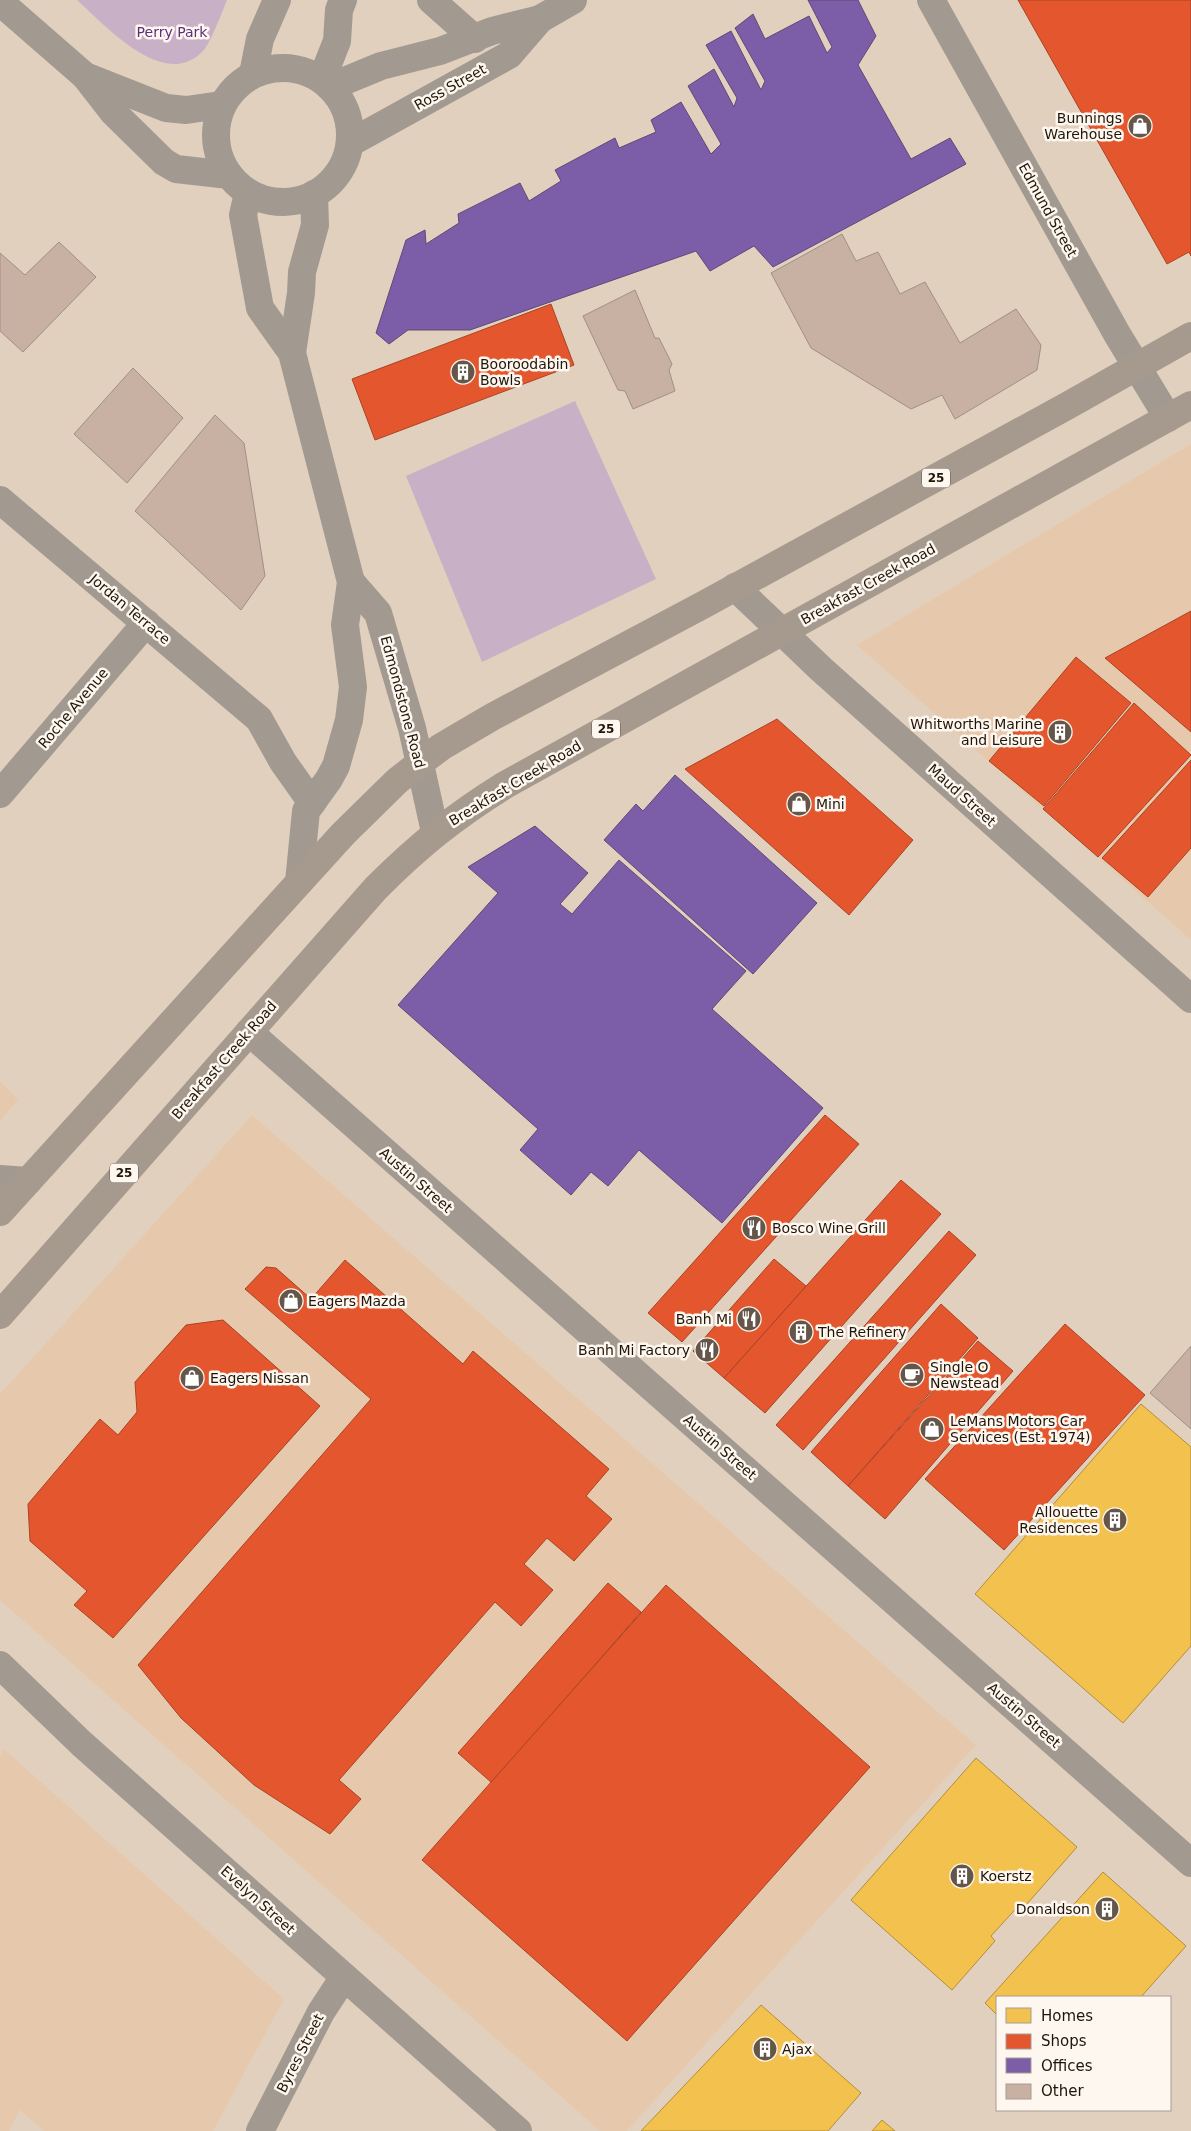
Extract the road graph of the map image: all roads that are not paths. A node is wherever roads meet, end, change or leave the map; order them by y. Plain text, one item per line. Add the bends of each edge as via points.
1 (277, 0) edge
2 (342, 0) edge
3 (431, 0) edge
4 (573, 0) edge
5 (931, 0) edge
6 (0, 2) edge
7 (540, 18) junction
8 (475, 39) junction
9 (253, 74) junction
10 (85, 76) junction
11 (326, 83) junction
12 (222, 105) junction
13 (350, 143) junction
14 (238, 184) junction
15 (314, 194) junction
16 (1191, 336) edge
17 (292, 353) junction
18 (1136, 367) junction
19 (1179, 412) edge
20 (0, 500) edge
21 (351, 582) junction
22 (735, 587) junction
23 (146, 623) junction
24 (781, 632) junction
25 (420, 763) junction
26 (0, 794) edge
27 (312, 803) junction
28 (435, 832) junction
29 (299, 882) junction
30 (1191, 999) edge
31 (248, 1032) junction
32 (0, 1178) edge
33 (28, 1181) junction
34 (0, 1212) edge
35 (0, 1315) edge
36 (1, 1668) edge
37 (1191, 1863) edge
38 (344, 1977) junction
39 (260, 2131) edge
40 (518, 2131) edge

1 - 9 street via 260,39
2 - 11 street via 337,41
3 - 8 street
4 - 7 street, Ross Street
5 - 18 street, Edmund Street
6 - 10 street
7 - 8 street, Ross Street
7 - 13 street, Ross Street via 509,55
8 - 11 street, Ross Street via 440,52
9 - 11 street via 270,68 288,68 306,71
9 - 12 street via 235,87
10 - 12 street via 166,108 186,110
10 - 14 street via 113,112 164,162 176,169
11 - 13 street via 342,103 349,122
12 - 14 street via 216,122 215,141 220,159
13 - 15 street via 344,164 332,182
14 - 15 street via 270,201 292,202
14 - 17 street, Edmondstone Road via 260,308
15 - 17 street, Edmondstone Road via 315,225 302,272
16 - 18 main road, 25
17 - 21 street, Edmondstone Road
18 - 19 street, Edmund Street
18 - 22 main road, 25
19 - 24 main road, Breakfast Creek Road / 25
20 - 23 street, Jordan Terrace
21 - 25 street, Edmondstone Road via 378,613
21 - 27 street, Edmondstone Road via 346,624 353,687 349,720 336,766
22 - 24 street, Maud Street
22 - 25 main road, 25 via 492,717 441,746
23 - 26 street, Roche Avenue
23 - 27 street, Jordan Terrace via 259,719 283,762
24 - 28 main road, Breakfast Creek Road / 25 via 506,785
24 - 30 street, Maud Street
25 - 28 street, Edmondstone Road
25 - 29 main road, 25 via 381,797
27 - 29 street, Edmondstone Road via 306,811
28 - 31 main road, Breakfast Creek Road / 25 via 376,888
29 - 33 main road, 25
31 - 35 main road, Breakfast Creek Road / 25
31 - 37 street, Austin Street
32 - 33 street
33 - 34 main road, 25
36 - 38 street, Evelyn Street
38 - 39 street, Byres Street via 321,2012
38 - 40 street, Evelyn Street

